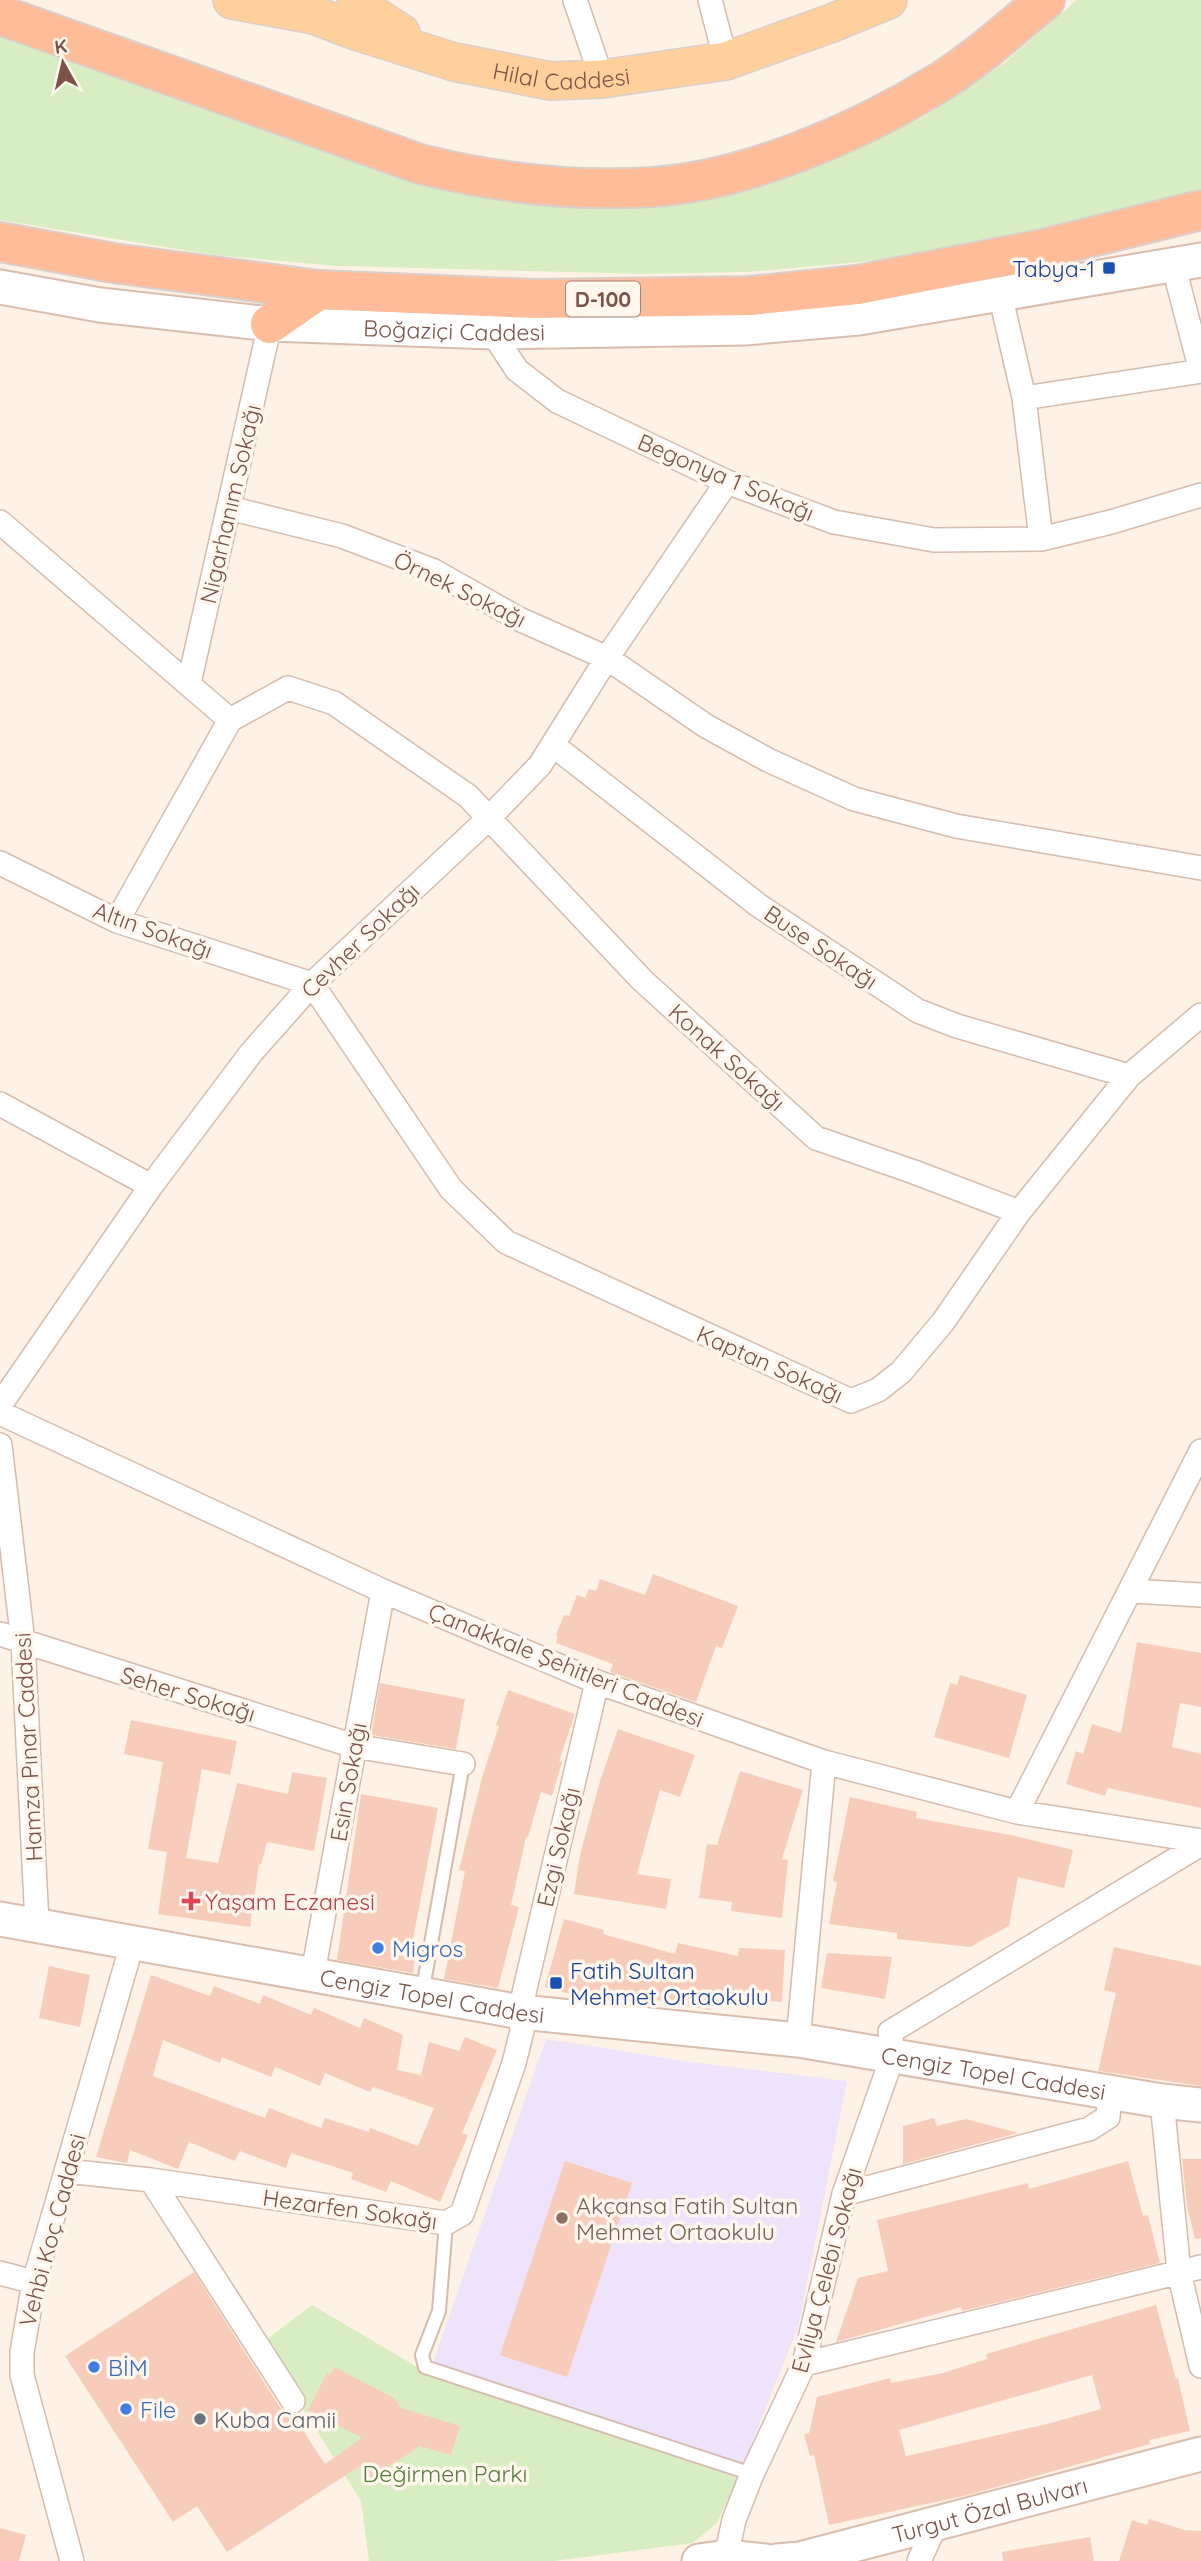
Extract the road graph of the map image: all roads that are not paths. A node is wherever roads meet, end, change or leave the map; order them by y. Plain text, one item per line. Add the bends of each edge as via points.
1 (232, 0) edge
2 (356, 0) edge
3 (575, 0) edge
4 (710, 0) edge
5 (888, 0) edge
6 (1045, 0) edge
7 (287, 4) edge
8 (0, 15) edge
9 (726, 61) junction
10 (454, 62) junction
11 (602, 79) junction
12 (1201, 210) edge
13 (0, 242) edge
14 (1187, 262) edge
15 (0, 287) edge
16 (319, 289) junction
17 (1000, 294) junction
18 (270, 324) junction
19 (492, 332) junction
20 (1201, 371) edge
21 (1024, 398) junction
22 (727, 482) junction
23 (1201, 495) edge
24 (229, 508) junction
25 (0, 522) edge
26 (1041, 539) junction
27 (607, 658) junction
28 (189, 684) junction
29 (230, 720) junction
30 (552, 745) junction
31 (488, 819) junction
32 (0, 863) edge
33 (1201, 868) edge
34 (117, 921) junction
35 (312, 984) junction
36 (1201, 1015) edge
37 (1129, 1076) junction
38 (0, 1104) edge
39 (151, 1186) junction
40 (1019, 1212) junction
41 (0, 1405) edge
42 (0, 1413) edge
43 (0, 1445) edge
44 (1201, 1451) edge
45 (383, 1591) junction
46 (1131, 1591) junction
47 (1201, 1595) edge
48 (0, 1634) edge
49 (23, 1642) junction
50 (597, 1682) junction
51 (354, 1746) junction
52 (824, 1762) junction
53 (463, 1764) joint
54 (1017, 1812) junction
55 (1201, 1842) edge
56 (0, 1919) edge
57 (37, 1924) junction
58 (133, 1941) junction
59 (313, 1973) junction
60 (422, 1995) junction
61 (521, 2012) junction
62 (798, 2040) junction
63 (892, 2055) junction
64 (1110, 2091) junction
65 (1161, 2101) junction
66 (1201, 2105) edge
67 (66, 2171) junction
68 (151, 2180) junction
69 (844, 2194) junction
70 (446, 2223) junction
71 (1190, 2269) edge
72 (0, 2273) edge
73 (34, 2282) junction
74 (804, 2364) junction
75 (1201, 2366) edge
76 (293, 2401) dead end
77 (1201, 2454) edge
78 (752, 2474) junction
79 (936, 2524) junction
80 (717, 2560) edge
81 (793, 2560) edge
82 (72, 2561) edge
83 (765, 2561) edge
84 (919, 2561) edge

1 - 7 main road, Hilal Caddesi via 259,7
2 - 10 main road via 385,24
3 - 11 street
4 - 9 street
5 - 9 main road, Hilal Caddesi
6 - 8 highway via 942,81 801,152 705,179 654,187 585,189 474,177 420,164
7 - 10 main road, Hilal Caddesi
9 - 11 main road, Hilal Caddesi
10 - 11 main road, Hilal Caddesi via 551,81
12 - 16 highway, D-100 via 1042,249 857,285 750,296 536,299
13 - 16 highway, D-100 via 113,263
14 - 17 main road, Boğaziçi Caddesi
14 - 20 street
15 - 18 main road, Boğaziçi Caddesi via 100,305
16 - 18 highway
17 - 19 main road, Boğaziçi Caddesi via 859,318 745,328
17 - 21 street
18 - 19 main road, Boğaziçi Caddesi
18 - 24 street, Nigarhanım Sokağı
19 - 22 street, Begonya 1 Sokağı via 517,370 558,401
20 - 21 street
21 - 26 street
22 - 26 street, Begonya 1 Sokağı via 834,522 934,540
22 - 27 street, Cevher Sokağı
23 - 26 street, Begonya 1 Sokağı
24 - 27 street, Örnek Sokağı via 342,536 434,571 519,619
24 - 28 street, Nigarhanım Sokağı
25 - 28 street
27 - 30 street, Cevher Sokağı
27 - 33 street, Örnek Sokağı via 706,726 854,799 956,826
28 - 29 street
29 - 31 street, Konak Sokağı via 288,688 334,703 468,796
29 - 34 street
30 - 31 street, Cevher Sokağı via 540,765
30 - 37 street, Buse Sokağı via 758,905 918,1011
31 - 35 street, Cevher Sokağı
31 - 40 street, Konak Sokağı via 642,980 816,1138
32 - 34 street, Altın Sokağı
34 - 35 street, Altın Sokağı
35 - 39 street, Cevher Sokağı via 251,1053
35 - 40 street, Kaptan Sokağı via 451,1189 506,1242 850,1401 878,1390 901,1372 943,1322
36 - 37 street, Kaptan Sokağı
37 - 40 street, Kaptan Sokağı
38 - 39 street
39 - 41 street, Cevher Sokağı
42 - 45 street, Çanakkale Şehitleri Caddesi
43 - 49 street, Hamza Pınar Caddesi
44 - 46 street
45 - 50 street, Çanakkale Şehitleri Caddesi
45 - 51 street, Esin Sokağı
46 - 47 street
46 - 54 street
48 - 49 street, Seher Sokağı
49 - 51 street, Seher Sokağı
49 - 57 street, Hamza Pınar Caddesi
50 - 52 street, Çanakkale Şehitleri Caddesi
50 - 61 street, Ezgi Sokağı
51 - 53 street, Seher Sokağı
51 - 59 street, Esin Sokağı
52 - 54 street, Çanakkale Şehitleri Caddesi
52 - 62 street
53 - 60 lane
54 - 55 street, Çanakkale Şehitleri Caddesi
55 - 63 street, Evliya Çelebi Sokağı via 890,2032
56 - 57 main road, Cengiz Topel Caddesi
57 - 58 main road, Cengiz Topel Caddesi
58 - 59 main road, Cengiz Topel Caddesi
58 - 67 street, Vehbi Koç Caddesi
59 - 60 main road, Cengiz Topel Caddesi
60 - 61 main road, Cengiz Topel Caddesi
61 - 62 main road, Cengiz Topel Caddesi
61 - 70 street, Hezarfen Sokağı via 522,2031 514,2063 462,2214
62 - 63 main road, Cengiz Topel Caddesi
63 - 64 main road, Cengiz Topel Caddesi
63 - 69 street, Evliya Çelebi Sokağı
64 - 65 main road, Cengiz Topel Caddesi
64 - 69 street via 1108,2118 1089,2129
65 - 66 main road, Cengiz Topel Caddesi
65 - 71 street
67 - 68 street, Hezarfen Sokağı
67 - 73 street, Vehbi Koç Caddesi
68 - 70 street, Hezarfen Sokağı
68 - 76 street
69 - 74 street, Evliya Çelebi Sokağı
70 - 78 lane via 439,2311 422,2356 425,2367
71 - 74 street
71 - 75 street
72 - 73 street
73 - 82 street, Vehbi Koç Caddesi via 22,2375
74 - 78 street, Evliya Çelebi Sokağı
77 - 79 main road, Turgut Özal Bulvarı
78 - 80 street, Evliya Çelebi Sokağı
79 - 81 main road, Turgut Özal Bulvarı
79 - 84 street
80 - 83 main road

